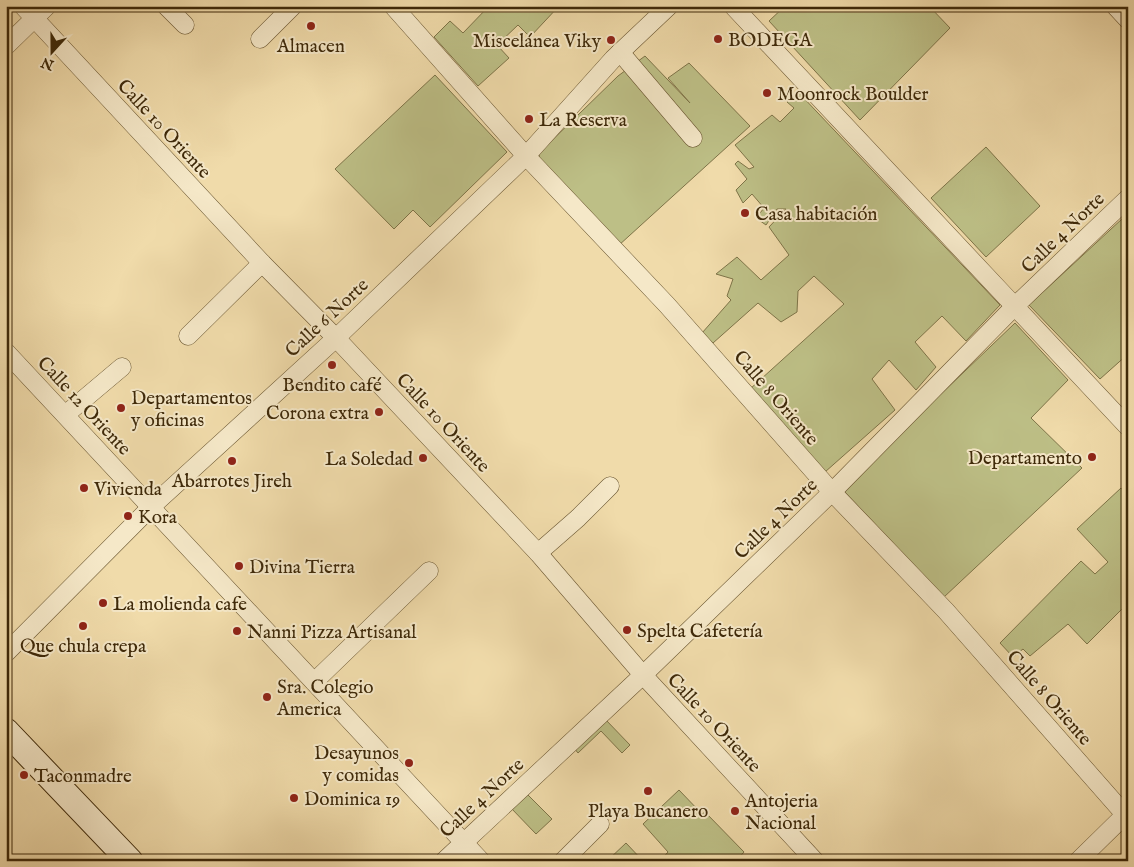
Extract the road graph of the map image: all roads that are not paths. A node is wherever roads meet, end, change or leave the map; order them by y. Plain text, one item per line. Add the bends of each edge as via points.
1 (47, 6) edge
2 (166, 6) edge
3 (293, 6) edge
4 (393, 6) edge
5 (669, 6) edge
6 (733, 6) edge
7 (1115, 6) edge
8 (28, 13) edge
9 (1128, 20) edge
10 (184, 25) dead end
11 (9, 37) edge
12 (260, 39) dead end
13 (620, 52) junction
14 (694, 138) dead end
15 (526, 156) junction
16 (1128, 198) edge
17 (262, 263) junction
18 (1014, 307) junction
19 (188, 336) dead end
20 (336, 338) junction
21 (6, 352) edge
22 (122, 367) dead end
23 (65, 415) junction
24 (1128, 427) edge
25 (610, 486) dead end
26 (832, 492) junction
27 (151, 507) junction
28 (538, 554) junction
29 (429, 571) dead end
30 (6, 653) edge
31 (642, 675) junction
32 (314, 682) junction
33 (6, 731) edge
34 (1127, 815) edge
35 (600, 824) dead end
36 (463, 842) junction
37 (130, 861) edge
38 (444, 861) edge
39 (480, 861) edge
40 (563, 861) edge
41 (815, 861) edge
42 (1078, 861) edge

1 - 8 street
2 - 10 street
3 - 12 street
4 - 15 street, Calle 8 Oriente
5 - 13 street, Calle 6 Norte
6 - 18 street
7 - 9 street
8 - 11 street
8 - 17 street, Calle 10 Oriente
13 - 14 street
13 - 15 street, Calle 6 Norte
15 - 20 street, Calle 6 Norte
15 - 26 street, Calle 8 Oriente via 667,305
16 - 18 street, Calle 4 Norte
17 - 19 street
17 - 20 street, Calle 10 Oriente
18 - 24 street
18 - 26 street, Calle 4 Norte
20 - 27 street, Calle 6 Norte
20 - 28 street, Calle 10 Oriente
21 - 23 street, Calle 12 Oriente
22 - 23 street
23 - 27 street, Calle 12 Oriente
25 - 28 street
26 - 31 street, Calle 4 Norte
26 - 34 street, Calle 8 Oriente via 946,611
27 - 30 street, Calle 6 Norte
27 - 32 street, Calle 12 Oriente
28 - 31 street, Calle 10 Oriente
29 - 32 street
31 - 36 street, Calle 4 Norte
31 - 41 street, Calle 10 Oriente
32 - 36 street, Calle 12 Oriente
33 - 37 main road
34 - 42 street
35 - 40 street
36 - 38 street, Calle 4 Norte
36 - 39 street, Calle 12 Oriente

